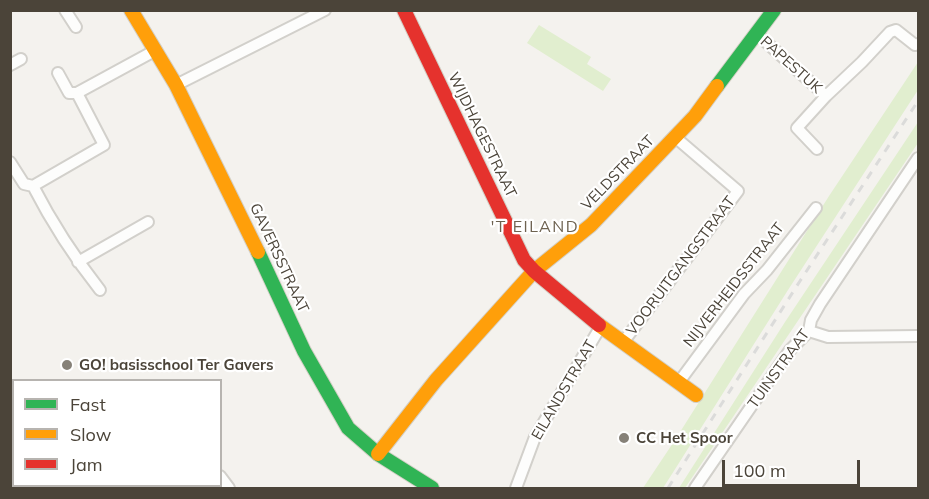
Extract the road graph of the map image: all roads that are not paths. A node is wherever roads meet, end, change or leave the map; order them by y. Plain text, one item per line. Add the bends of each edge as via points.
1 (65, 10) edge
2 (131, 10) edge
3 (325, 10) edge
4 (404, 10) edge
5 (774, 10) edge
6 (76, 27) dead end
7 (756, 33) junction
8 (918, 44) edge
9 (156, 50) junction
10 (21, 59) dead end
11 (10, 65) edge
12 (58, 73) dead end
13 (176, 84) junction
14 (77, 93) junction
15 (825, 96) junction
16 (675, 137) junction
17 (818, 149) dead end
18 (918, 158) edge
19 (10, 162) edge
20 (33, 186) junction
21 (816, 208) dead end
22 (148, 222) dead end
23 (78, 262) junction
24 (534, 271) junction
25 (100, 290) dead end
26 (601, 326) junction
27 (809, 330) junction
28 (918, 336) edge
29 (624, 341) junction
30 (679, 382) junction
31 (696, 395) dead end
32 (378, 454) junction
33 (432, 489) edge
34 (516, 489) edge
35 (695, 489) edge

1 - 6 street
2 - 9 street, GAVERSSTRAAT
3 - 13 street
4 - 24 street, WIJDHAGESTRAAT via 524,260
5 - 7 street, VELDSTRAAT
7 - 15 street, PAPESTUK
7 - 16 street, VELDSTRAAT
8 - 15 street, PAPESTUK via 896,30 890,32
9 - 13 street, GAVERSSTRAAT
9 - 14 street
10 - 11 street
12 - 14 street via 69,93
13 - 32 street, GAVERSSTRAAT via 304,351 348,428
14 - 20 street via 104,145
15 - 17 street, PAPESTUK via 797,128
16 - 24 street, VELDSTRAAT via 591,225
16 - 29 street, VOORUITGANGSTRAAT via 738,191
18 - 27 street, TUINSTRAAT via 820,304
19 - 20 street via 24,184
20 - 23 street
21 - 30 street, NIJVERHEIDSSTRAAT via 744,294
22 - 23 street
23 - 25 street
24 - 26 street
24 - 32 street, VELDSTRAAT via 436,380
26 - 29 street
26 - 34 street, EILANDSTRAAT via 535,437
27 - 28 street via 828,337
27 - 35 street, TUINSTRAAT via 790,350
29 - 30 street
30 - 31 street
32 - 33 street, GAVERSSTRAAT

